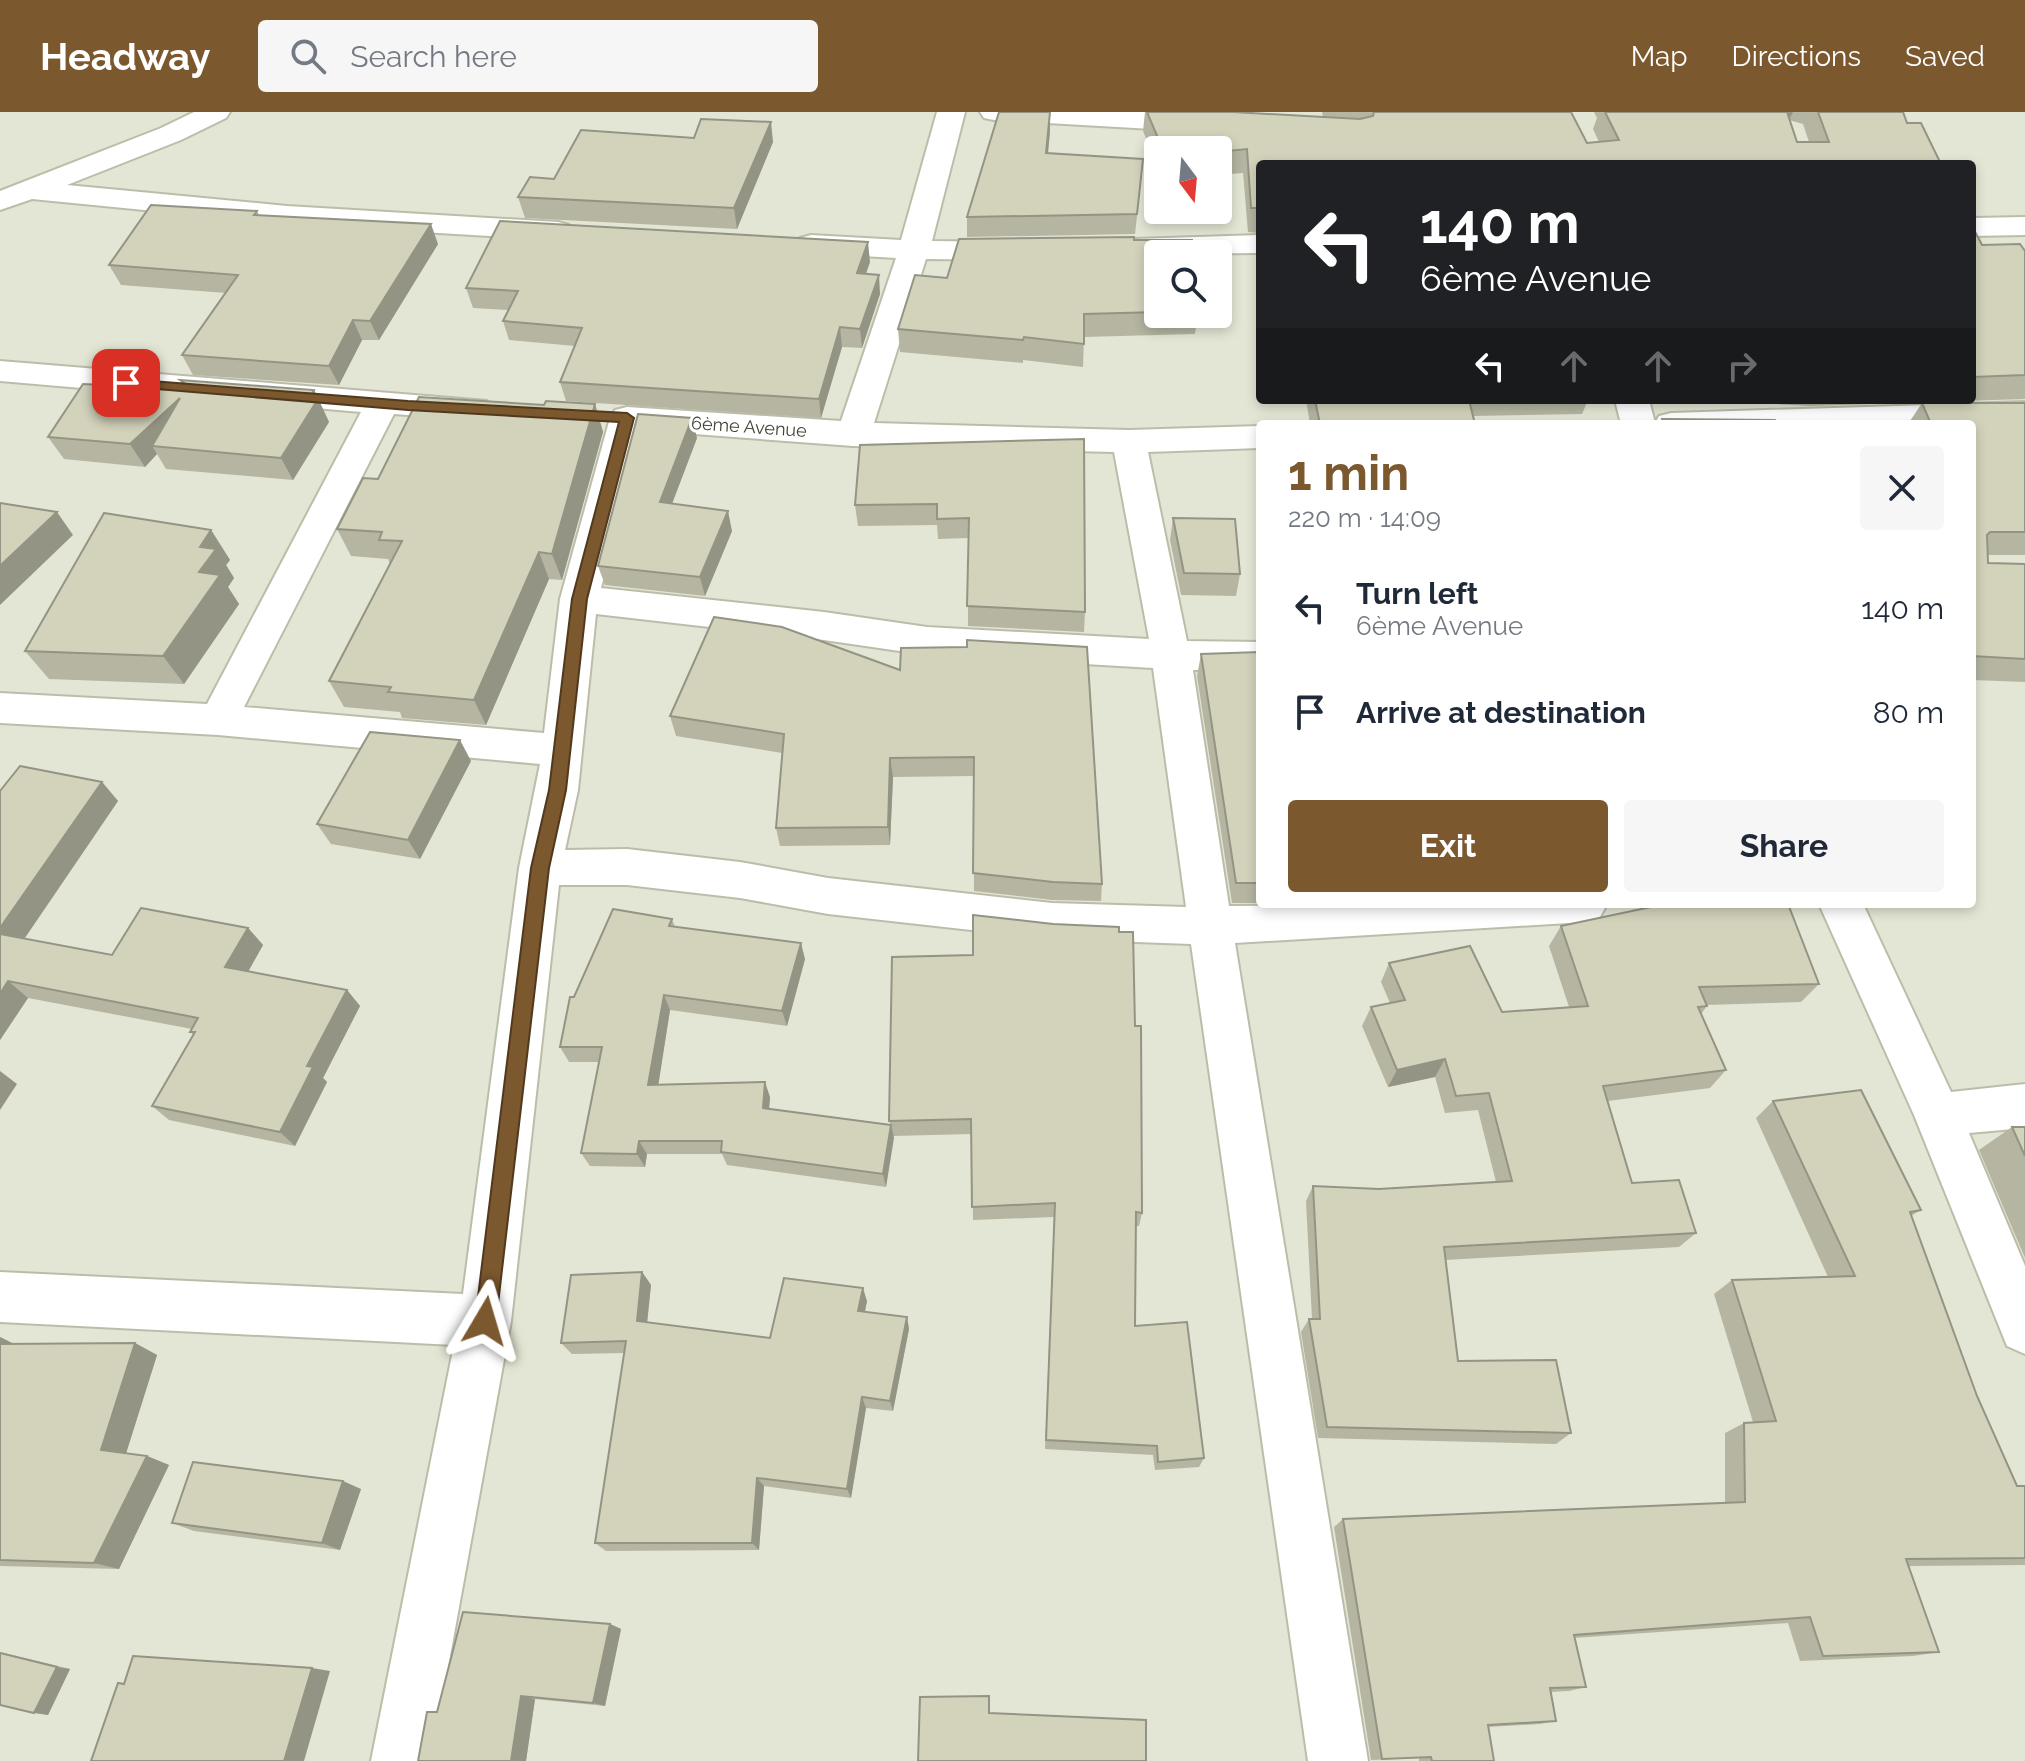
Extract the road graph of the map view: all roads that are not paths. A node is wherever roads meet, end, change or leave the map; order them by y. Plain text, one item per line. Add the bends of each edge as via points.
1 (216, 112) edge
2 (951, 112) edge
3 (994, 112) edge
4 (1230, 125) edge
5 (30, 190) junction
6 (0, 201) edge
7 (2025, 226) edge
8 (1976, 227) edge
9 (581, 232) edge
10 (783, 242) edge
11 (1256, 244) edge
12 (1111, 249) edge
13 (914, 250) junction
14 (1036, 251) edge
15 (0, 371) edge
16 (382, 404) junction
17 (502, 411) edge
18 (2025, 413) edge
19 (1800, 420) edge
20 (853, 435) junction
21 (1256, 437) edge
22 (1129, 441) junction
23 (579, 599) junction
24 (1171, 655) junction
25 (1256, 656) edge
26 (0, 708) edge
27 (218, 720) junction
28 (561, 750) junction
29 (540, 868) junction
30 (1517, 908) edge
31 (1843, 908) edge
32 (1210, 926) junction
33 (2025, 1106) edge
34 (1938, 1115) junction
35 (0, 1297) edge
36 (485, 1321) junction
37 (2025, 1328) edge
38 (401, 1761) edge
39 (1338, 1761) edge

1 - 5 street
2 - 13 street
3 - 4 street
5 - 6 street
5 - 9 street via 287,215
7 - 8 street
10 - 13 street
11 - 12 street
13 - 14 street
13 - 20 street
15 - 16 street
16 - 17 street
16 - 27 street
18 - 19 street
20 - 22 street, 6ème Avenue
20 - 23 street, 6ème Avenue via 611,417
21 - 22 street, 6ème Avenue
22 - 24 street
23 - 24 street via 927,641
23 - 28 street
24 - 25 street
24 - 32 street
26 - 27 street
27 - 28 street
28 - 29 street
29 - 32 street via 627,867 1052,921
29 - 36 street
30 - 32 street
31 - 34 street
32 - 39 street
33 - 34 street
34 - 37 street
35 - 36 street
36 - 38 street

